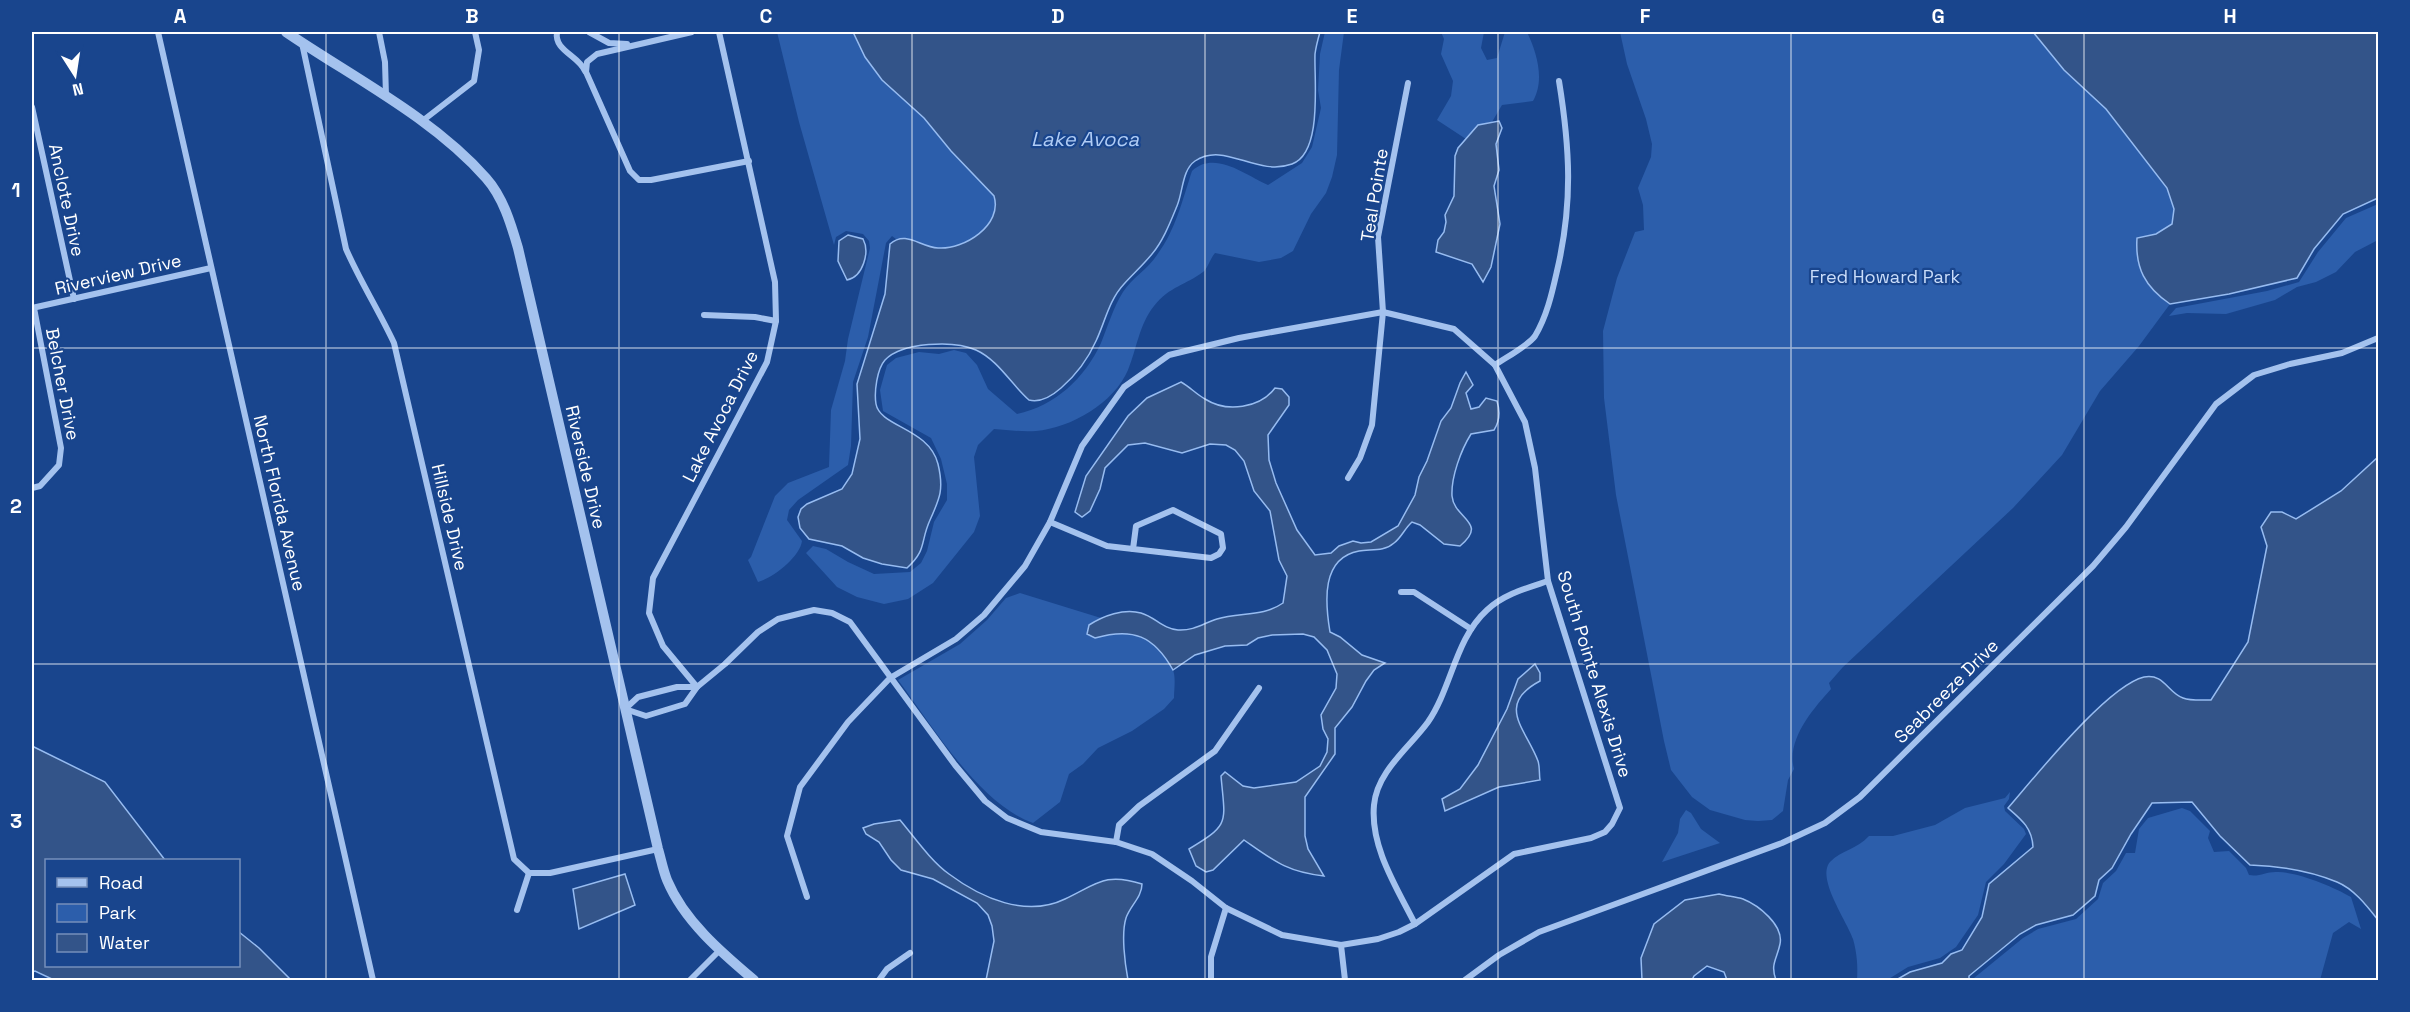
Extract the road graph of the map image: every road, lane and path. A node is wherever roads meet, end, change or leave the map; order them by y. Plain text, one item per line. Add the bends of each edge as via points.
1 (158, 32) edge
2 (286, 32) edge
3 (378, 32) edge
4 (475, 32) edge
5 (557, 32) edge
6 (589, 32) edge
7 (692, 32) edge
8 (719, 32) edge
9 (301, 42) junction
10 (638, 44) junction
11 (586, 72) junction
12 (1559, 81) dead end
13 (1408, 83) dead end
14 (386, 96) junction
15 (32, 108) edge
16 (421, 122) junction
17 (749, 161) junction
18 (211, 268) junction
19 (74, 299) junction
20 (33, 308) edge
21 (1383, 312) junction
22 (705, 315) dead end
23 (776, 321) junction
24 (2379, 338) edge
25 (1495, 365) junction
26 (1348, 478) dead end
27 (32, 488) edge
28 (1050, 522) junction
29 (1133, 549) junction
30 (1548, 581) junction
31 (1401, 592) dead end
32 (1471, 629) junction
33 (890, 678) junction
34 (697, 687) junction
35 (1259, 688) dead end
36 (626, 709) junction
37 (1116, 842) junction
38 (658, 849) junction
39 (529, 873) junction
40 (807, 897) dead end
41 (1226, 908) junction
42 (517, 910) dead end
43 (1415, 924) junction
44 (1341, 945) junction
45 (719, 951) junction
46 (910, 953) dead end
47 (373, 981) edge
48 (690, 981) edge
49 (754, 981) edge
50 (879, 981) edge
51 (1211, 981) edge
52 (1345, 981) edge
53 (1465, 981) edge

1 - 18 street, North Florida Avenue
2 - 9 street, Riverside Drive
3 - 14 street via 385,62
4 - 16 street via 479,50 474,81
5 - 11 street via 560,46 580,61
6 - 10 street via 614,44
7 - 10 street
8 - 17 street, Lake Avoca Drive
9 - 14 street, Riverside Drive
9 - 39 street, Hillside Drive via 346,249 394,343 514,859
10 - 11 street via 597,54 587,62
11 - 17 street via 630,171 639,180
12 - 25 street via 1568,134 1569,180 1563,245 1550,302 1534,338
13 - 21 street, Teal Pointe via 1378,237
14 - 16 street, Riverside Drive
15 - 19 street, Anclote Drive
16 - 36 street, Riverside Drive via 449,142 487,179 512,224
17 - 23 street, Lake Avoca Drive via 775,282
18 - 19 street, Riverview Drive
18 - 47 street, North Florida Avenue
19 - 20 street, Riverview Drive
20 - 27 street, Belcher Drive via 61,448 59,465 40,486
21 - 25 street, South Pointe Alexis Drive via 1454,329
21 - 26 street, Teal Pointe via 1372,424
21 - 28 street, South Pointe Alexis Drive via 1169,355 1124,387 1082,446
22 - 23 street
23 - 34 street, Lake Avoca Drive via 767,362 652,578 649,613 663,646
24 - 53 street, Seabreeze Drive via 2342,353 2254,375 2216,404 2093,566 1860,797 1825,823 1782,843 1539,932
25 - 30 street, South Pointe Alexis Drive via 1525,422 1535,468
28 - 29 street via 1107,546
28 - 33 street, South Pointe Alexis Drive via 1026,566 984,615 956,639
29 - 29 street via 1211,558 1219,554 1224,541 1221,534 1173,510 1136,526
30 - 32 street via 1502,598
30 - 43 street, South Pointe Alexis Drive via 1620,808 1605,832 1514,854
31 - 32 street via 1414,592
32 - 43 street via 1443,697 1429,721 1389,770 1374,804 1384,860
33 - 34 street, South Pointe Alexis Drive via 850,622 814,610 778,619 758,632
33 - 37 street, South Pointe Alexis Drive via 986,801 1007,818 1041,832
33 - 40 street via 848,722 800,787 787,836
34 - 36 street via 677,687 638,697
34 - 36 street, South Pointe Alexis Drive via 685,704 645,716
35 - 37 street via 1215,750 1139,806 1119,825
36 - 38 street, Riverside Drive
37 - 41 street, South Pointe Alexis Drive via 1152,854
38 - 39 street via 550,873
38 - 45 street, Riverside Drive via 668,882
39 - 42 street
41 - 44 street, South Pointe Alexis Drive via 1282,935
41 - 51 street via 1211,957
43 - 44 street, South Pointe Alexis Drive via 1378,939
44 - 52 street
45 - 48 street
45 - 49 street, Riverside Drive
46 - 50 street via 887,969

